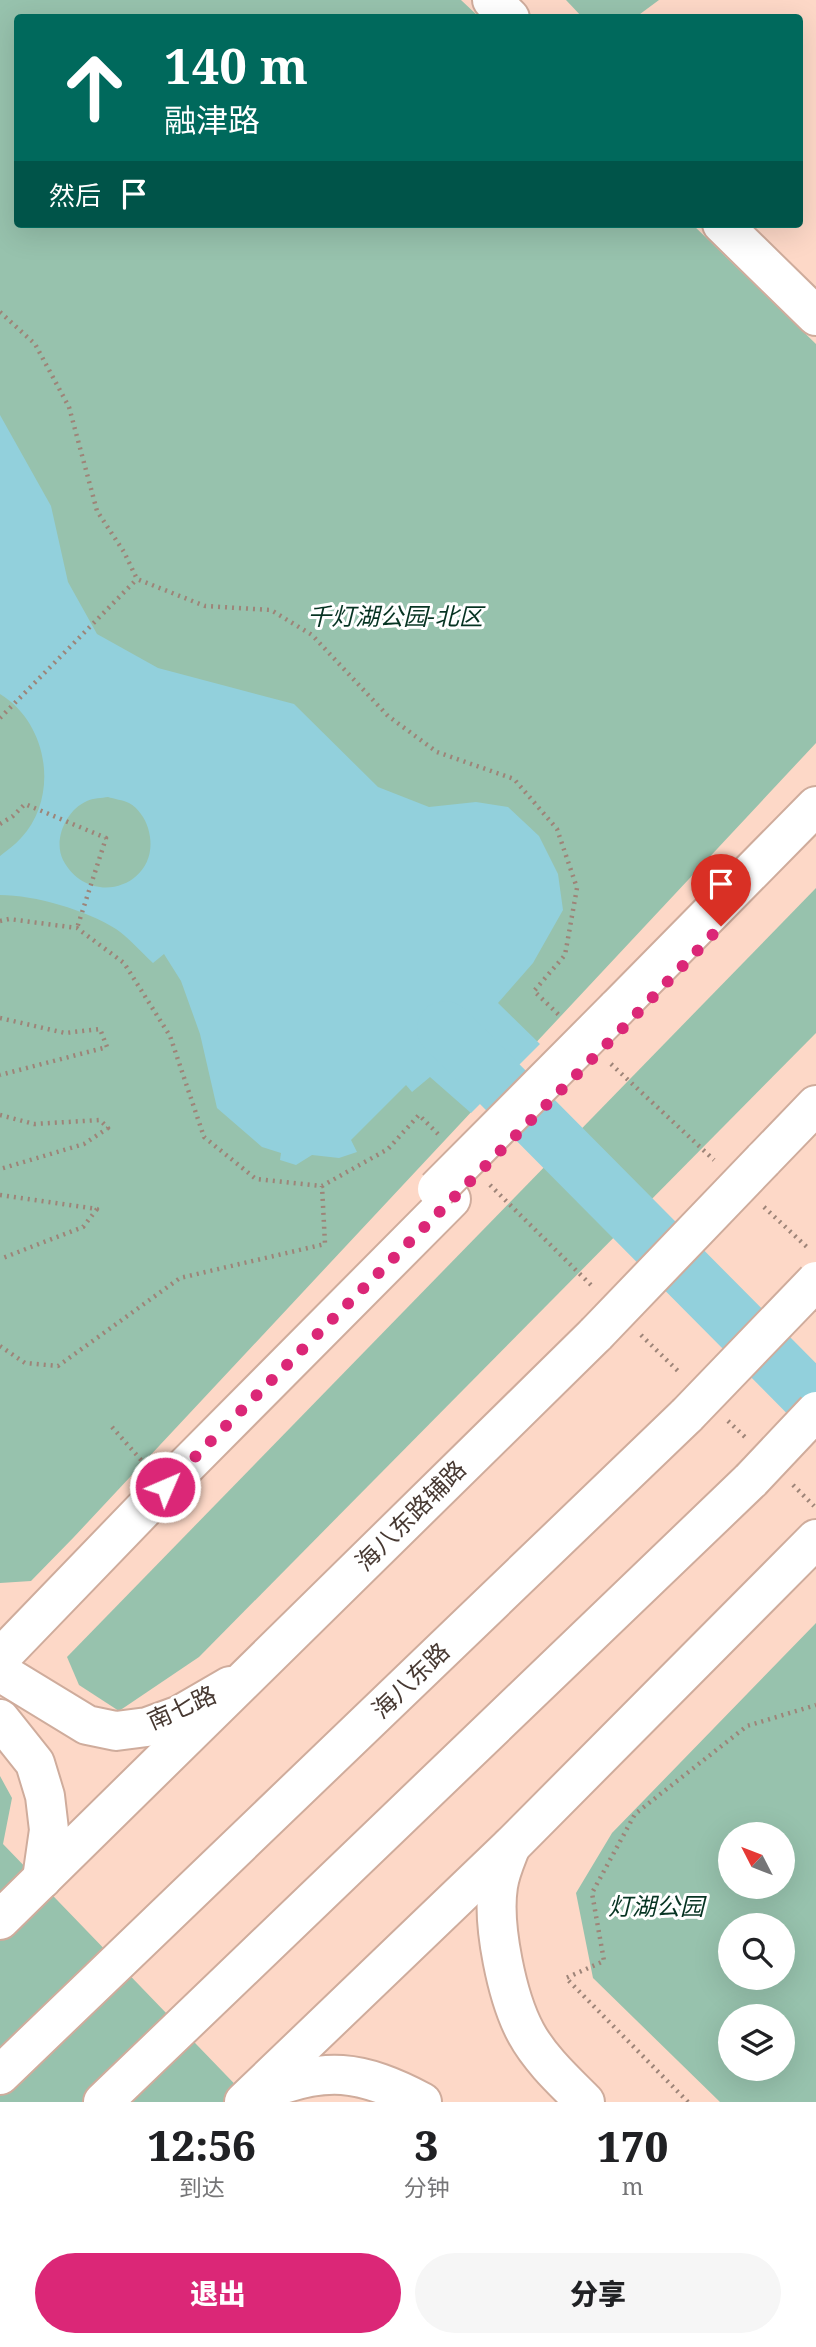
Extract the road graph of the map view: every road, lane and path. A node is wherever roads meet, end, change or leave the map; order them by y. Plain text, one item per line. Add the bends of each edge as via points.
1 (492, 0) edge
2 (518, 0) edge
3 (506, 14) edge
4 (532, 14) edge
5 (726, 228) edge
6 (748, 228) edge
7 (816, 294) edge
8 (0, 312) edge
9 (816, 316) edge
10 (137, 579) junction
11 (0, 718) edge
12 (816, 806) edge
13 (0, 824) edge
14 (816, 827) edge
15 (0, 920) edge
16 (77, 928) junction
17 (622, 1016) junction
18 (0, 1018) edge
19 (566, 1022) dead end
20 (606, 1059) dead end
21 (0, 1075) edge
22 (816, 1105) edge
23 (0, 1115) edge
24 (419, 1115) dead end
25 (716, 1162) dead end
26 (0, 1168) edge
27 (322, 1186) junction
28 (444, 1194) junction
29 (0, 1195) edge
30 (756, 1199) dead end
31 (816, 1255) edge
32 (0, 1259) edge
33 (816, 1281) edge
34 (0, 1346) edge
35 (816, 1412) edge
36 (112, 1427) dead end
37 (152, 1472) junction
38 (813, 1542) edge
39 (0, 1633) edge
40 (0, 1658) edge
41 (0, 1672) edge
42 (250, 1675) junction
43 (816, 1705) edge
44 (0, 1719) edge
45 (512, 1845) junction
46 (42, 1879) junction
47 (0, 1920) edge
48 (0, 2075) edge
49 (246, 2100) edge
50 (103, 2102) edge
51 (422, 2102) edge
52 (585, 2102) edge
53 (688, 2102) edge

1 - 3 main road
2 - 4 main road
5 - 9 main road
6 - 7 main road
8 - 10 path via 35,344 69,407 97,511
10 - 11 path
10 - 19 path via 205,606 271,610 312,635 388,716 437,752 514,779 557,829 577,888 565,955 534,991
12 - 17 main road
13 - 16 path via 25,804 106,838
14 - 17 main road
15 - 16 path
16 - 27 path via 124,963 170,1036 204,1137 256,1179
17 - 28 main road
18 - 21 path via 65,1033 100,1030 107,1047
20 - 25 path
22 - 42 main road, 海八东路辅路, bridge via 596,1334
23 - 26 path via 34,1125 100,1120 108,1128 84,1144
24 - 27 path via 388,1149
27 - 34 path via 326,1244 180,1278 58,1366 25,1363
28 - 37 main road
28 - 40 main road
29 - 32 path via 97,1209 83,1227
30 - 31 path
33 - 48 main road, 海八东路, bridge via 687,1415
35 - 50 main road, bridge via 751,1480
36 - 37 path
37 - 39 main road
38 - 45 main road
41 - 42 main road, 南七路 via 87,1725 116,1731 147,1727 180,1715
42 - 46 main road, 海八东路辅路
43 - 53 path via 747,1726 635,1814 592,1893 604,1961 566,1978
44 - 46 main road via 35,1763 45,1796 49,1830
45 - 49 main road
45 - 52 main road via 497,1890 507,1980 527,2035
46 - 47 main road, 海八东路辅路
49 - 51 main road via 289,2080 324,2074 362,2076

